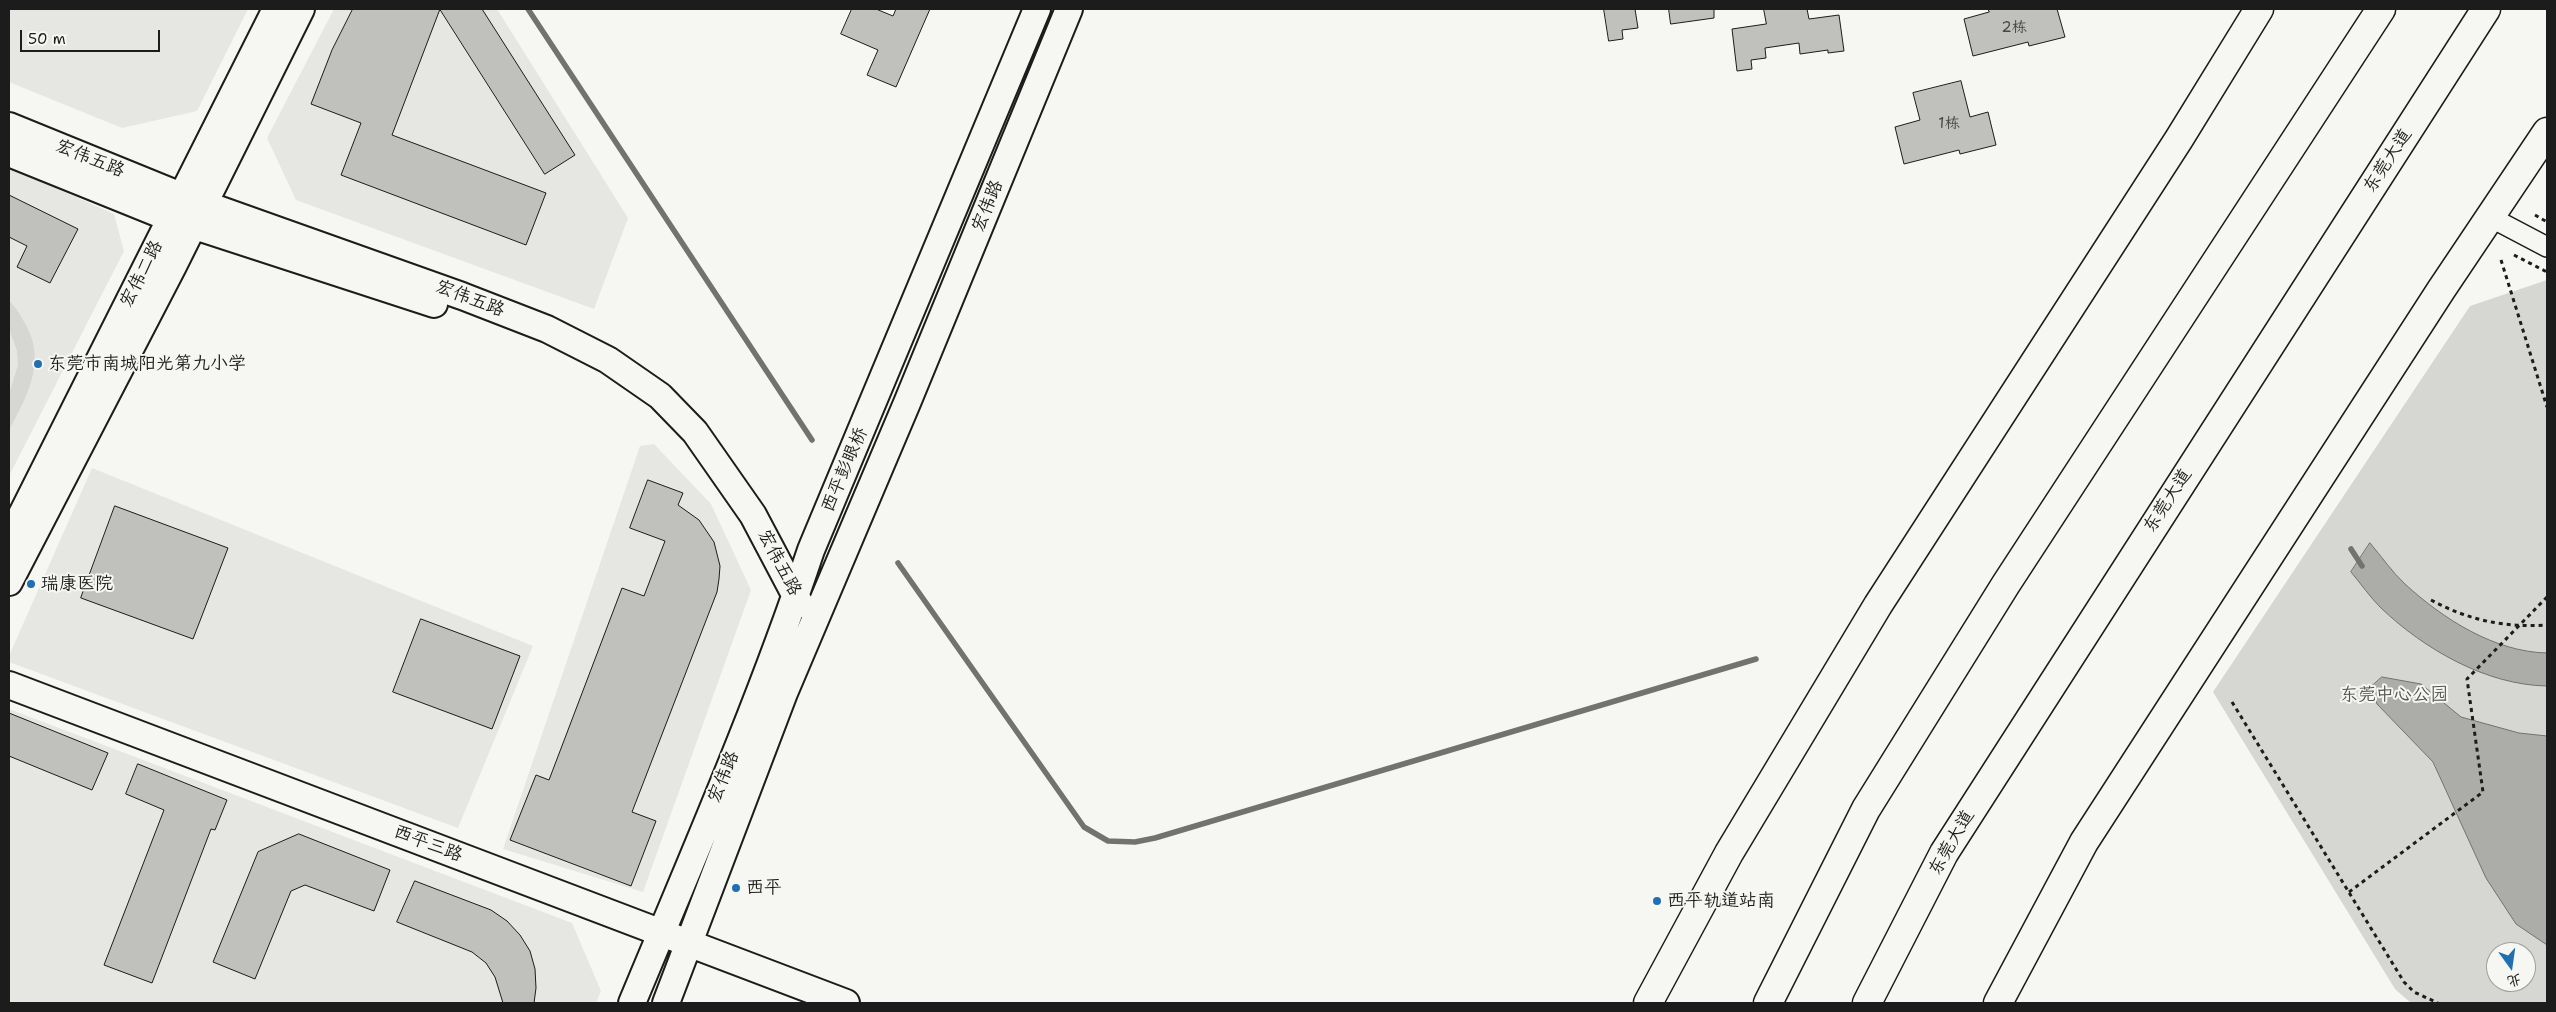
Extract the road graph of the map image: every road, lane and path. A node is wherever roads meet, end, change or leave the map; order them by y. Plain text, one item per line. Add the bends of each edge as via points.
1 (276, 9) edge
2 (301, 9) edge
3 (1037, 9) edge
4 (1069, 9) edge
5 (2258, 9) edge
6 (2381, 9) edge
7 (2486, 9) edge
8 (9, 126) edge
9 (2547, 132) edge
10 (9, 153) edge
11 (187, 211) junction
12 (2535, 215) dead end
13 (2490, 217) junction
14 (2547, 222) edge
15 (2547, 247) edge
16 (2514, 255) dead end
17 (2501, 260) dead end
18 (2547, 272) edge
19 (879, 391) joint
20 (907, 403) joint
21 (2547, 407) edge
22 (9, 540) edge
23 (811, 550) joint
24 (840, 562) joint
25 (9, 582) edge
26 (2547, 597) edge
27 (2431, 600) dead end
28 (792, 605) junction
29 (2547, 625) edge
30 (808, 636) junction
31 (9, 685) edge
32 (2232, 702) dead end
33 (2349, 892) junction
34 (662, 933) junction
35 (690, 944) junction
36 (632, 1003) edge
37 (666, 1003) edge
38 (846, 1003) edge
39 (1648, 1003) edge
40 (1768, 1003) edge
41 (1867, 1003) edge
42 (1998, 1003) edge
43 (2438, 1003) edge

1 - 11 street, 宏伟二路
2 - 11 street
3 - 19 street, 宏伟路
4 - 20 street, 宏伟路
5 - 39 main road via 2179,139 1878,605 1729,854
6 - 40 main road via 2006,584 1866,809
7 - 41 main road, 东莞大道 via 1944,853
8 - 11 street, 宏伟五路
9 - 13 main road
10 - 11 street, 宏伟五路
11 - 22 street, 宏伟二路
11 - 25 street, 宏伟二路
11 - 28 street, 宏伟五路 via 462,296 547,329 608,360 660,396 695,432 753,515
12 - 14 path
13 - 15 street
13 - 42 main road via 2084,842
16 - 18 path
17 - 21 path
19 - 23 street, 西平彭眼桥
20 - 24 street, 西平彭眼桥
23 - 28 street, 宏伟路
24 - 30 street, 宏伟路
26 - 33 path, bridge via 2467,679 2483,792
27 - 29 path via 2469,618 2489,623
28 - 30 street, 宏伟五路
28 - 34 street, 宏伟路
30 - 35 street, 宏伟路
31 - 34 street, 西平三路
32 - 33 path
33 - 43 path via 2404,982 2414,992
34 - 35 street, 西平三路
34 - 36 street, 宏伟路
35 - 37 street, 宏伟路
35 - 38 street, 西平三路

